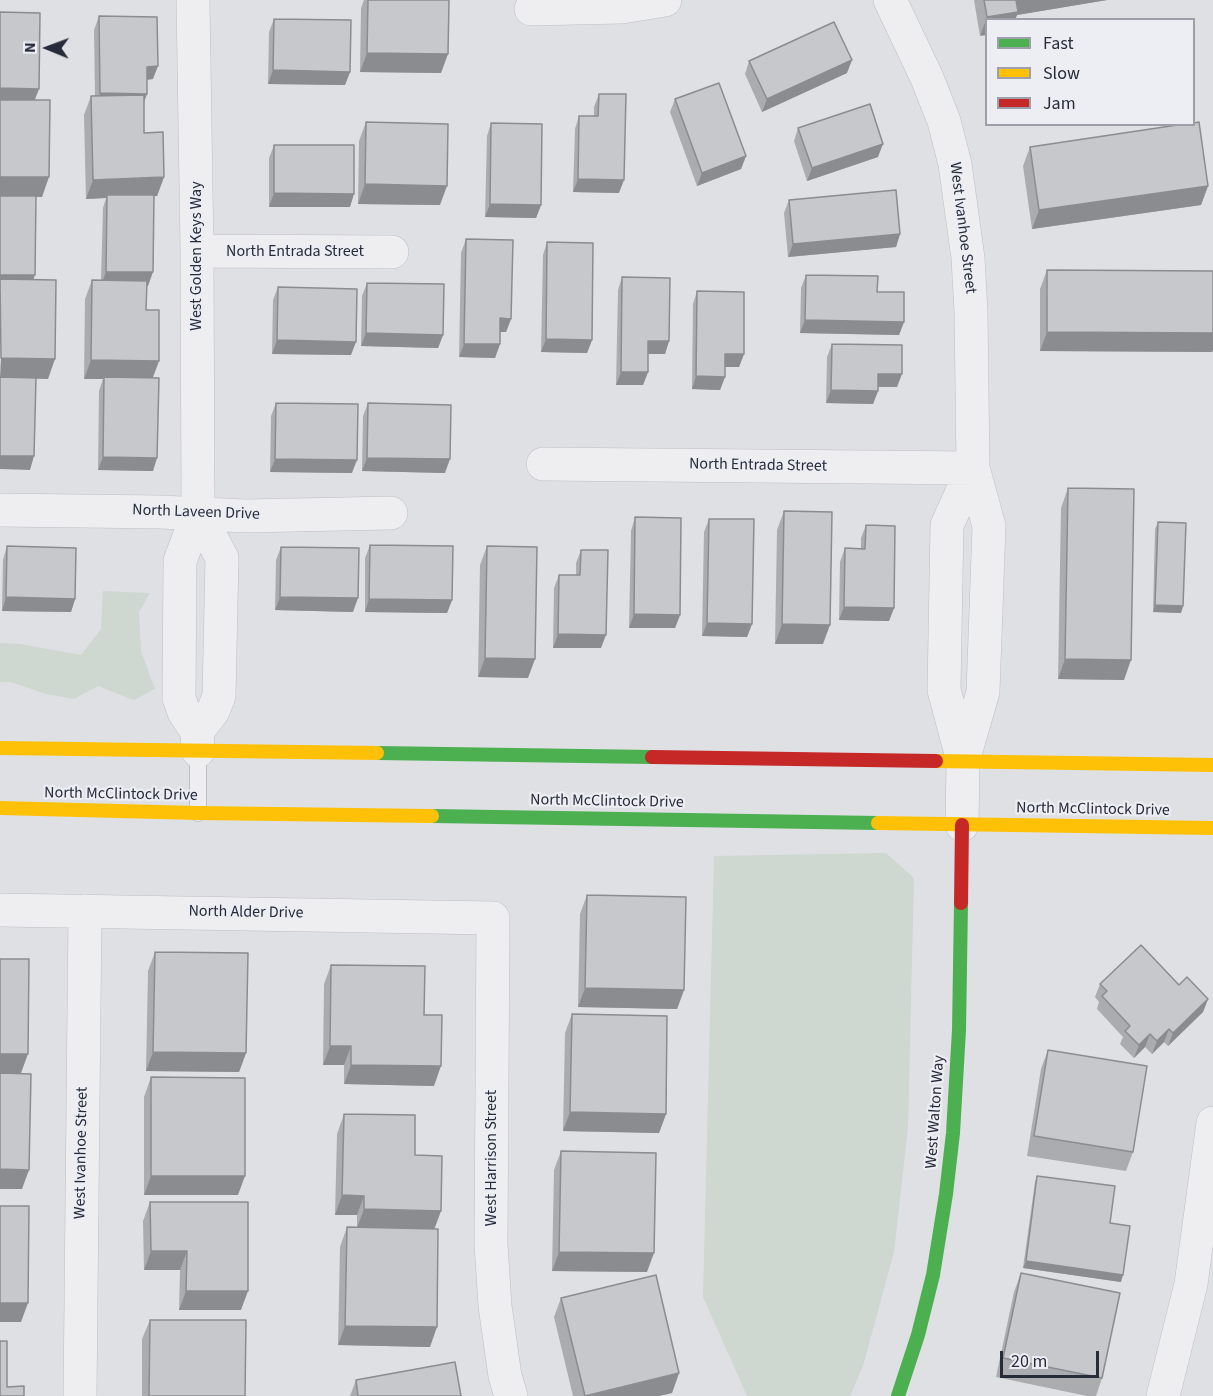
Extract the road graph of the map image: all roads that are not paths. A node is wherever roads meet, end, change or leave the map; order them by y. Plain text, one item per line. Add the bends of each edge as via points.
1 (193, 0) edge
2 (665, 0) edge
3 (890, 0) edge
4 (531, 9) dead end
5 (197, 251) junction
6 (392, 252) dead end
7 (543, 464) dead end
8 (973, 468) junction
9 (0, 510) edge
10 (198, 513) junction
11 (391, 513) dead end
12 (197, 741) junction
13 (0, 748) edge
14 (963, 761) junction
15 (1213, 765) edge
16 (0, 808) edge
17 (198, 813) junction
18 (962, 825) junction
19 (1213, 828) edge
20 (0, 910) edge
21 (85, 911) junction
22 (493, 918) joint
23 (1213, 1124) edge
24 (80, 1396) edge
25 (511, 1396) edge
26 (898, 1396) edge
27 (1163, 1396) edge

1 - 5 street, West Golden Keys Way
2 - 4 street via 622,7
3 - 8 street, West Ivanhoe Street via 936,99 955,164 968,258
5 - 6 street, North Entrada Street
5 - 10 street, West Golden Keys Way
7 - 8 street, North Entrada Street
8 - 14 street, West Ivanhoe Street via 947,525 944,690
9 - 10 street, North Laveen Drive
10 - 11 street, North Laveen Drive
10 - 12 street, West Golden Keys Way via 180,561 179,675 179,698
12 - 13 main road
12 - 14 main road
12 - 17 lane
14 - 15 main road
14 - 18 street, West Ivanhoe Street
16 - 17 main road, North McClintock Drive
17 - 18 main road, North McClintock Drive
18 - 19 main road, North McClintock Drive
18 - 26 main road, West Walton Way via 953,1133 933,1275
20 - 21 street, North Alder Drive
21 - 22 street, North Alder Drive
21 - 24 street, West Ivanhoe Street
22 - 25 street, West Harrison Street via 491,1244 495,1306
23 - 27 street via 1191,1284

